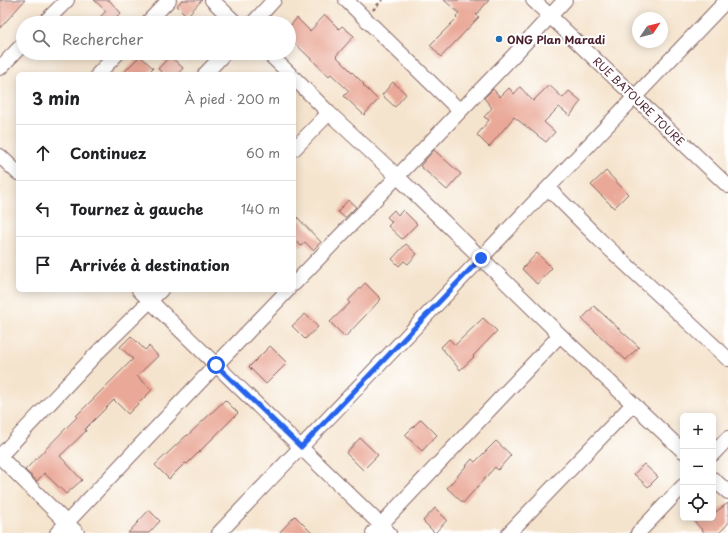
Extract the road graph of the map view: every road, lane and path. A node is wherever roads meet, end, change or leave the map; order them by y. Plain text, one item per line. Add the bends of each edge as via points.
1 (67, 0) edge
2 (169, 0) edge
3 (212, 0) edge
4 (274, 0) edge
5 (346, 0) edge
6 (533, 0) edge
7 (565, 0) edge
8 (725, 6) edge
9 (51, 16) edge
10 (154, 16) edge
11 (229, 16) edge
12 (259, 16) edge
13 (549, 16) junction
14 (16, 51) edge
15 (111, 60) edge
16 (218, 60) edge
17 (275, 60) edge
18 (0, 68) edge
19 (100, 72) edge
20 (207, 72) edge
21 (288, 72) edge
22 (296, 80) edge
23 (634, 97) junction
24 (460, 111) junction
25 (329, 112) junction
26 (296, 147) edge
27 (0, 156) edge
28 (15, 166) edge
29 (398, 176) junction
30 (728, 186) edge
31 (548, 188) junction
32 (481, 258) junction
33 (296, 282) edge
34 (141, 292) edge
35 (159, 292) edge
36 (286, 292) edge
37 (150, 301) junction
38 (560, 335) junction
39 (728, 359) edge
40 (216, 365) junction
41 (633, 404) junction
42 (728, 438) edge
43 (301, 447) junction
44 (681, 449) edge
45 (716, 451) edge
46 (0, 457) edge
47 (716, 482) edge
48 (680, 489) edge
49 (728, 492) edge
50 (67, 523) junction
51 (381, 530) edge
52 (57, 533) edge
53 (77, 533) edge
54 (219, 533) edge
55 (510, 533) edge
56 (638, 533) edge

1 - 9 street
2 - 10 street
3 - 11 street
4 - 12 street
5 - 24 street
6 - 13 street, RUE BATOURE TOURE
7 - 13 street
8 - 23 street
13 - 23 street, RUE BATOURE TOURE
13 - 24 street
14 - 18 street
15 - 19 street
16 - 20 street
17 - 21 street
22 - 25 street
23 - 30 street, RUE BATOURE TOURE
23 - 31 street
24 - 29 street
25 - 26 street
25 - 29 street
27 - 28 street
29 - 32 street
29 - 33 street
31 - 32 street
31 - 39 street
32 - 38 street
32 - 43 street
34 - 37 street
35 - 37 street
36 - 40 street
37 - 40 street
37 - 46 street via 99,351
38 - 41 street
38 - 51 street
40 - 43 street
40 - 50 street
41 - 44 street
41 - 55 street
42 - 45 street
43 - 51 street
43 - 54 street
46 - 50 street
47 - 49 street
48 - 56 street
50 - 52 street
50 - 53 street

